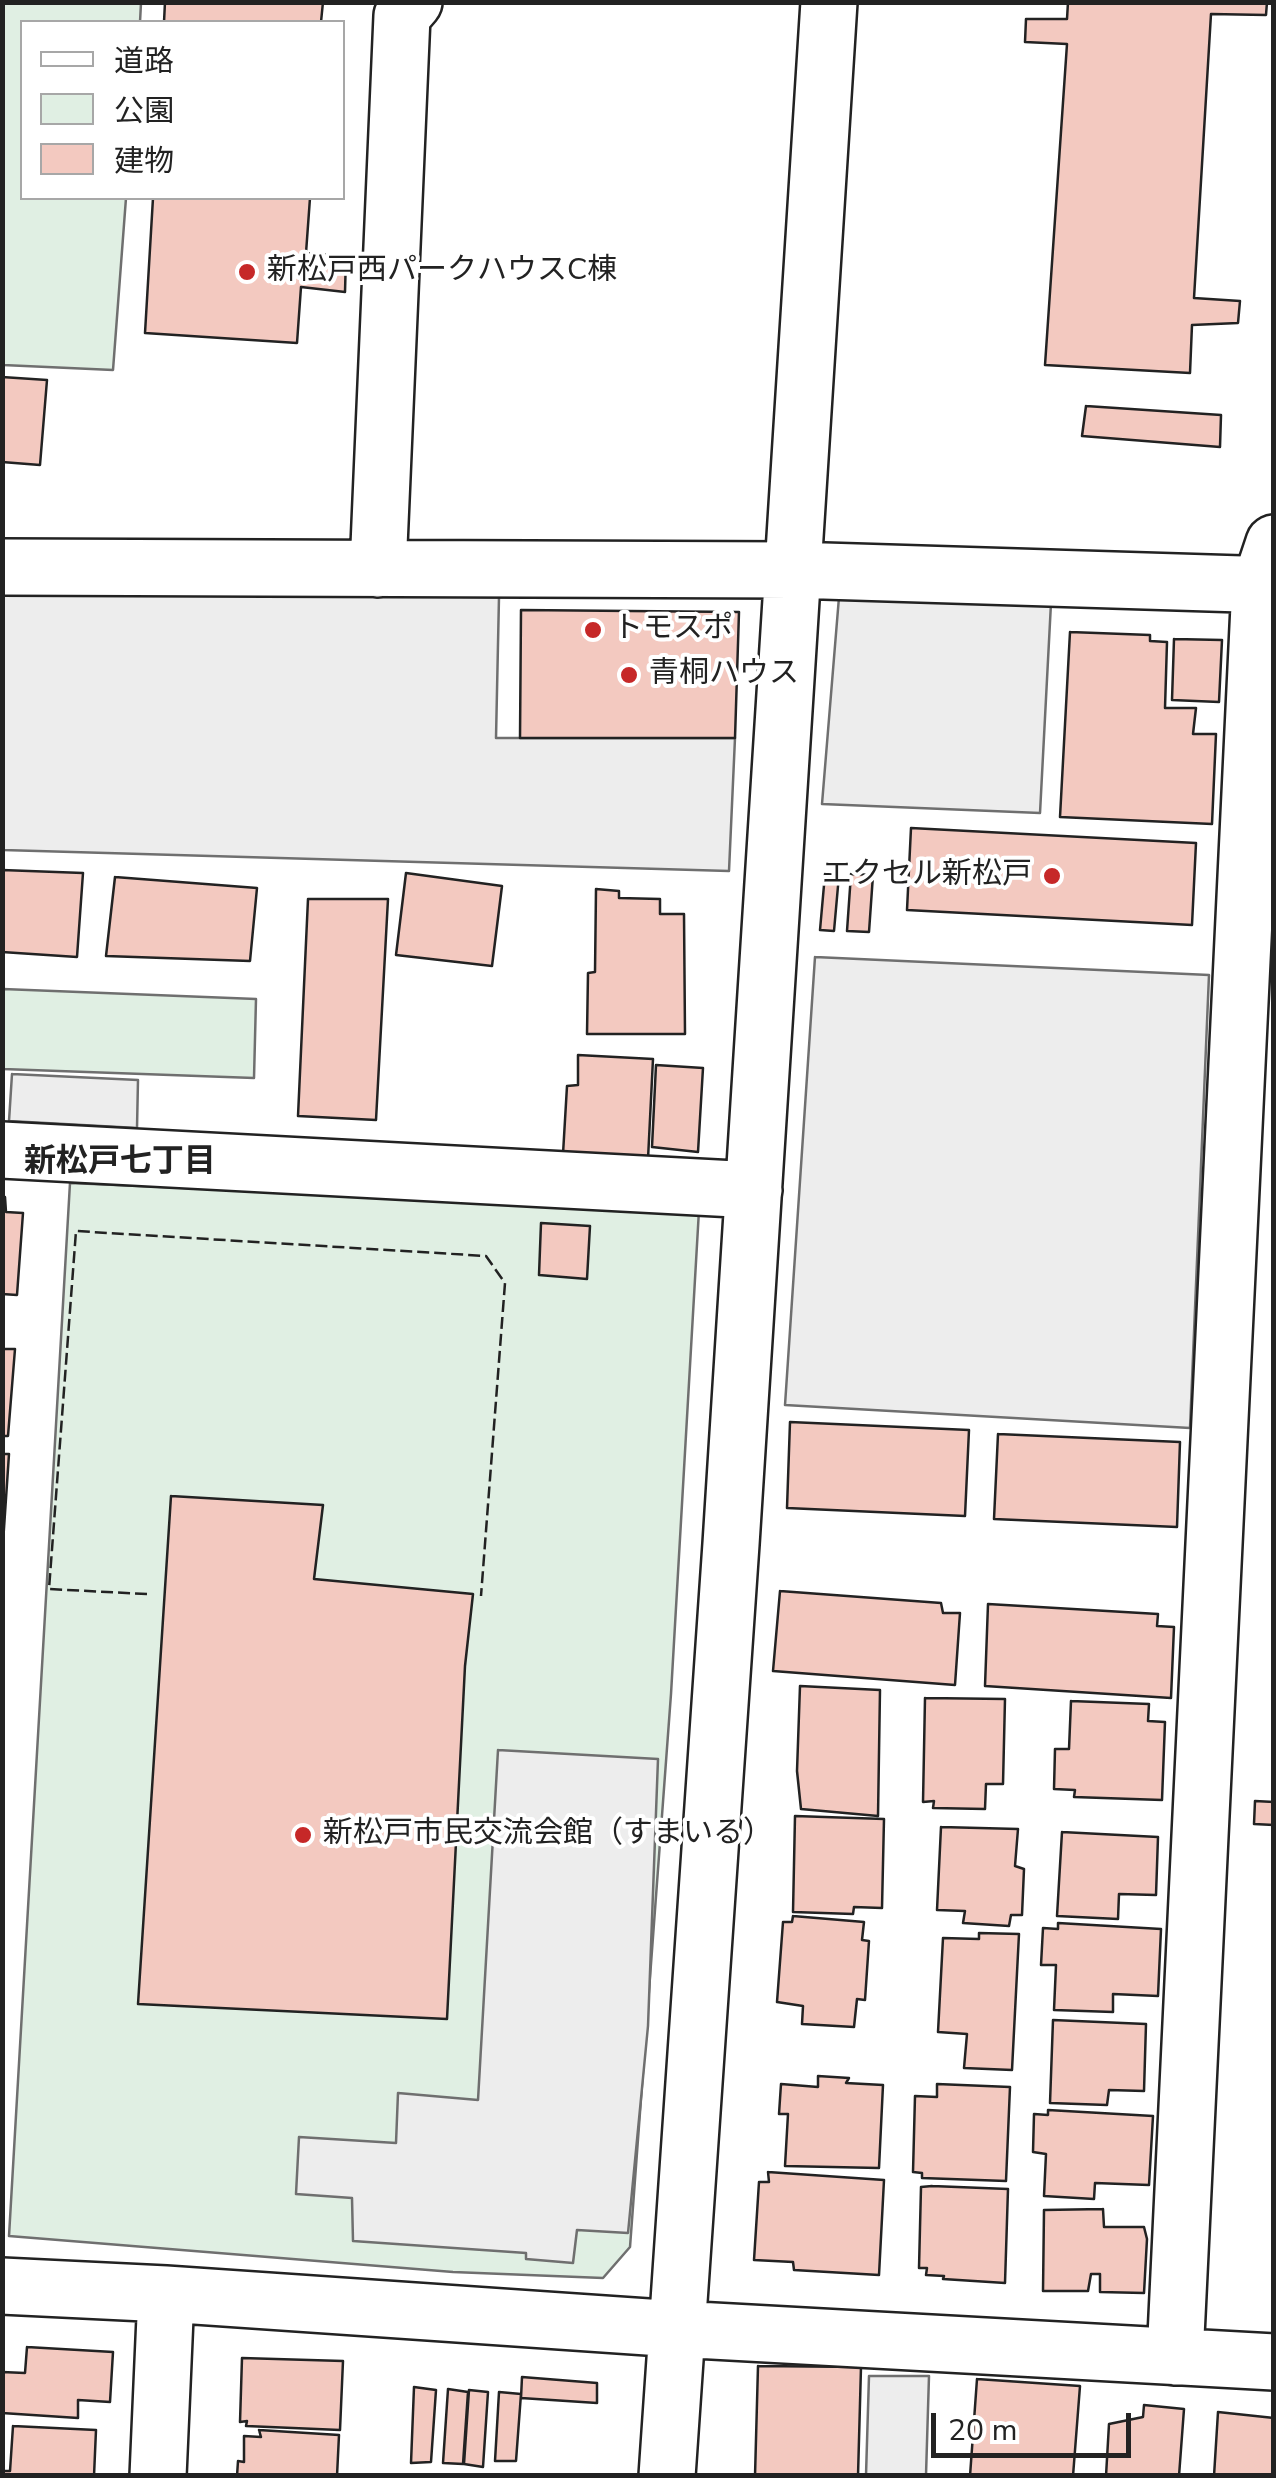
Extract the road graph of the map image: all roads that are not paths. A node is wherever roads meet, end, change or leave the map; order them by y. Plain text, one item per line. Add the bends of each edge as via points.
1 (414, 2) edge
2 (829, 2) edge
3 (2, 567) edge
4 (378, 568) junction
5 (792, 570) junction
6 (1269, 571) edge
7 (2, 1150) edge
8 (754, 1190) junction
9 (2, 2286) edge
10 (166, 2294) junction
11 (676, 2330) junction
12 (1175, 2357) junction
13 (1274, 2362) edge
14 (158, 2476) edge
15 (667, 2476) edge

1 - 4 street via 402,16
2 - 5 street
3 - 4 street
4 - 5 street
5 - 6 street
5 - 8 street
6 - 12 street
7 - 8 street
8 - 11 street
9 - 10 street
10 - 11 street
10 - 14 street
11 - 12 street
11 - 15 street
12 - 13 street

